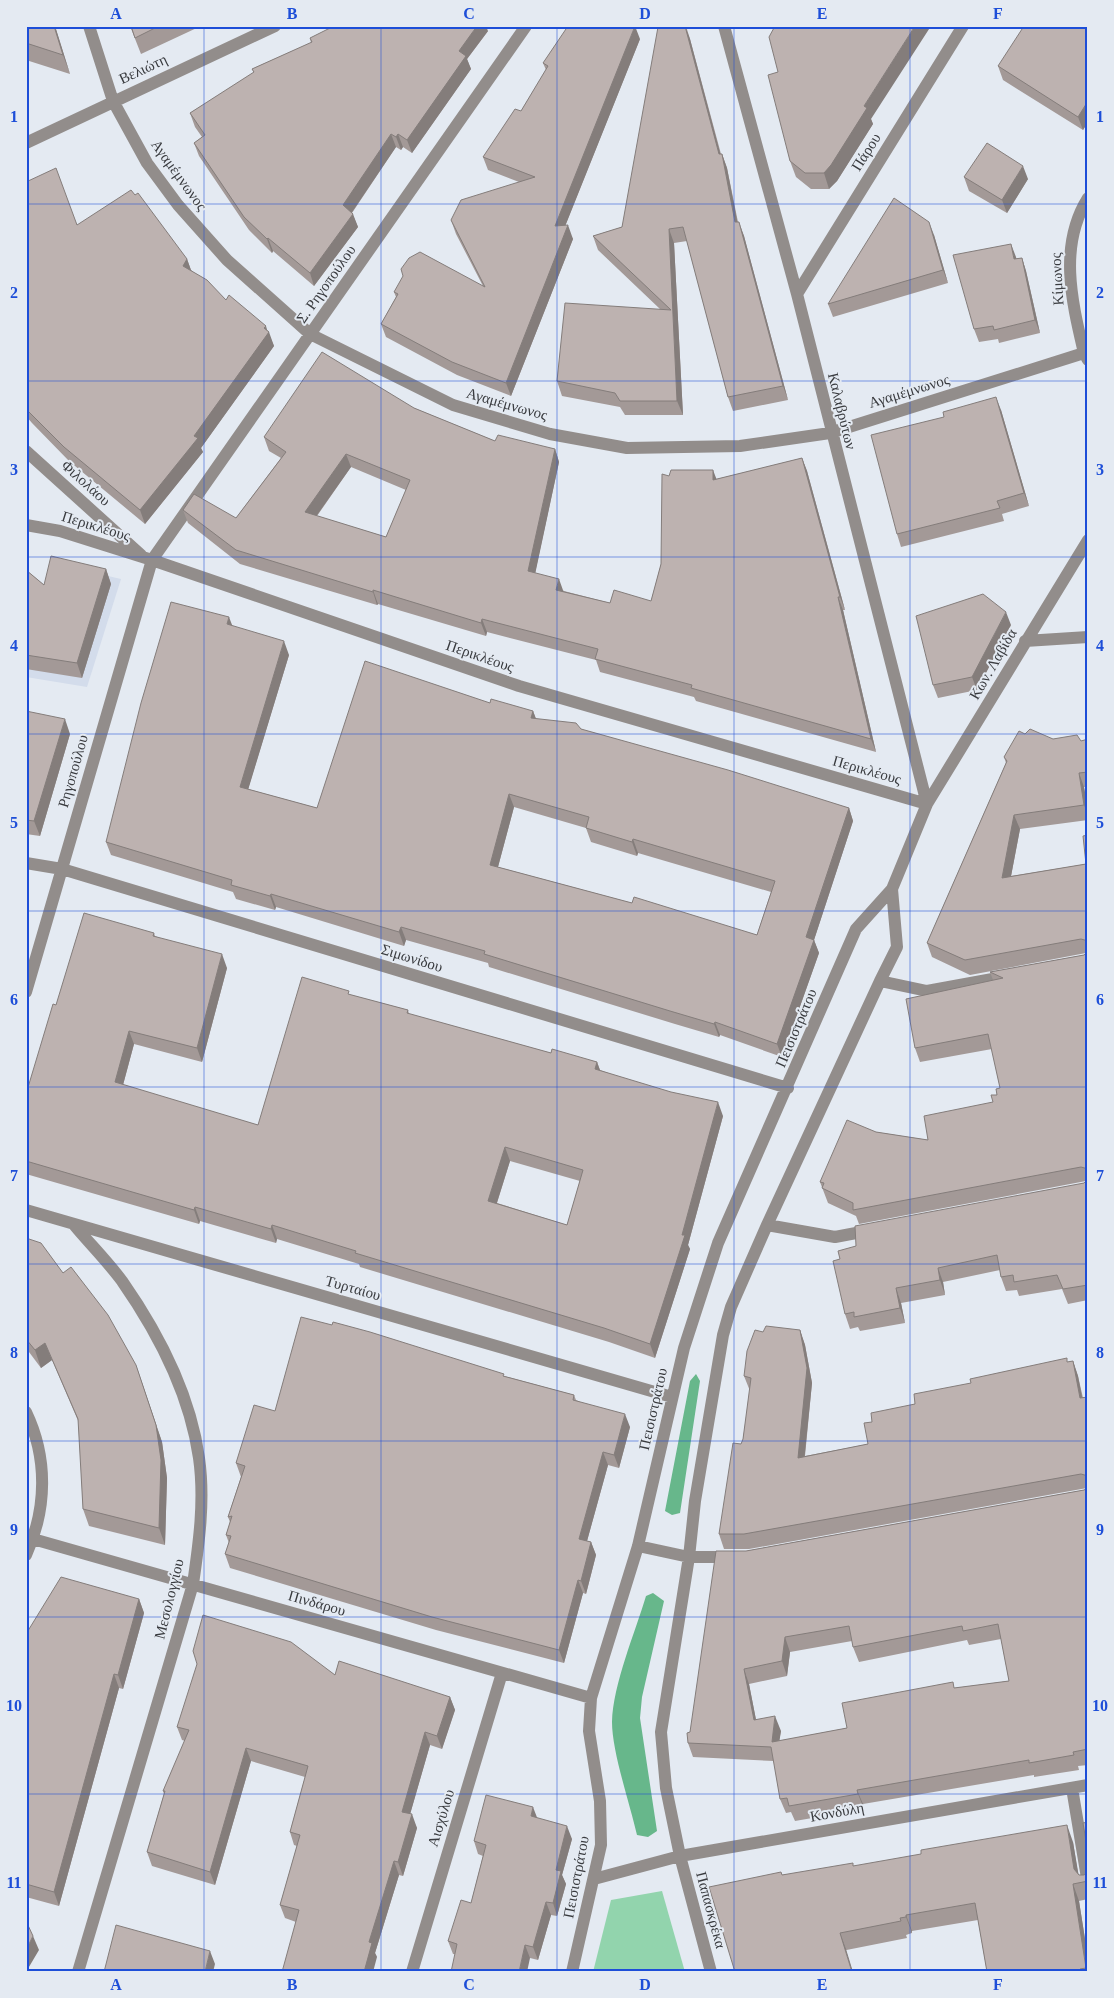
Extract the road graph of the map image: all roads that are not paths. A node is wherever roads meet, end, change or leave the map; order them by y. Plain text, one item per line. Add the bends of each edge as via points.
1 (89, 26) edge
2 (275, 26) edge
3 (526, 26) edge
4 (724, 26) edge
5 (963, 26) edge
6 (113, 101) junction
7 (26, 143) edge
8 (1088, 198) edge
9 (797, 294) junction
10 (310, 334) junction
11 (1086, 357) edge
12 (830, 433) junction
13 (26, 451) edge
14 (26, 525) edge
15 (1088, 540) edge
16 (148, 560) junction
17 (1088, 637) edge
18 (1025, 640) junction
19 (927, 804) junction
20 (26, 863) edge
21 (62, 869) junction
22 (892, 889) junction
23 (1022, 974) edge
24 (880, 980) junction
25 (26, 992) edge
26 (788, 1088) junction
27 (26, 1210) edge
28 (767, 1225) junction
29 (75, 1226) junction
30 (884, 1228) edge
31 (672, 1397) junction
32 (26, 1412) edge
33 (33, 1539) junction
34 (638, 1546) junction
35 (26, 1555) edge
36 (690, 1557) junction
37 (741, 1557) edge
38 (193, 1584) junction
39 (502, 1673) junction
40 (591, 1698) junction
41 (1088, 1785) edge
42 (1072, 1788) junction
43 (680, 1856) junction
44 (594, 1880) junction
45 (1088, 1884) edge
46 (78, 1972) edge
47 (412, 1972) edge
48 (572, 1972) edge
49 (711, 1972) edge

1 - 6 street, Αγαμέμνωνος
2 - 6 street, Βελιώτη
3 - 10 street, Σ. Ρηγοπούλου
4 - 9 street, Καλαβρύτων
5 - 9 street, Πάρου
6 - 7 street, Βελιώτη
6 - 10 street, Αγαμέμνωνος via 147,162 178,205 227,260
8 - 11 street, Κίμωνος via 1078,214 1070,250 1070,294
9 - 12 street, Καλαβρύτων
10 - 12 street, Αγαμέμνωνος via 453,405 560,435 626,448 740,446
10 - 16 street, Σ. Ρηγοπούλου
11 - 12 street, Αγαμέμνωνος
12 - 19 street, Καλαβρύτων
13 - 16 street, Φιλολάου
14 - 16 street, Περικλέους via 60,531
15 - 18 street, Κων. Λαβίδα
16 - 19 street, Περικλέους via 518,686
16 - 21 street, Ρηγοπούλου
17 - 18 street
18 - 19 street, Κων. Λαβίδα via 966,744
19 - 22 street, Κων. Λαβίδα
20 - 21 street, Σιμωνίδου
21 - 25 street, Ρηγοπούλου
21 - 26 street, Σιμωνίδου
22 - 24 street, Παπασκρέκα via 897,948
22 - 26 street, Πεισιστράτου via 856,929
23 - 24 street via 927,991
24 - 28 street, Παπασκρέκα
26 - 31 street, Πεισιστράτου via 718,1243 684,1348
27 - 29 street, Τυρταίου
28 - 30 street via 835,1237
28 - 36 street, Παπασκρέκα via 731,1307 723,1335 695,1500
29 - 31 street, Τυρταίου
29 - 38 street, Μεσολογγίου via 121,1280 153,1330 177,1378 200,1460 200,1530
31 - 34 street, Πεισιστράτου
32 - 33 street via 40,1452 42,1481
33 - 35 street
33 - 38 street, Πινδάρου
34 - 36 street
34 - 40 street, Πεισιστράτου
36 - 37 street
36 - 43 street, Παπασκρέκα via 661,1732 666,1788
38 - 39 street, Πινδάρου
38 - 46 street, Μεσολογγίου
39 - 40 street, Πινδάρου
39 - 47 street, Αισχύλου
40 - 44 street, Πεισιστράτου via 589,1731 600,1801 601,1845
41 - 42 street, Κονδύλη
42 - 43 street, Κονδύλη
42 - 45 street
43 - 44 street, Κονδύλη
43 - 49 street, Παπασκρέκα
44 - 48 street, Πεισιστράτου

